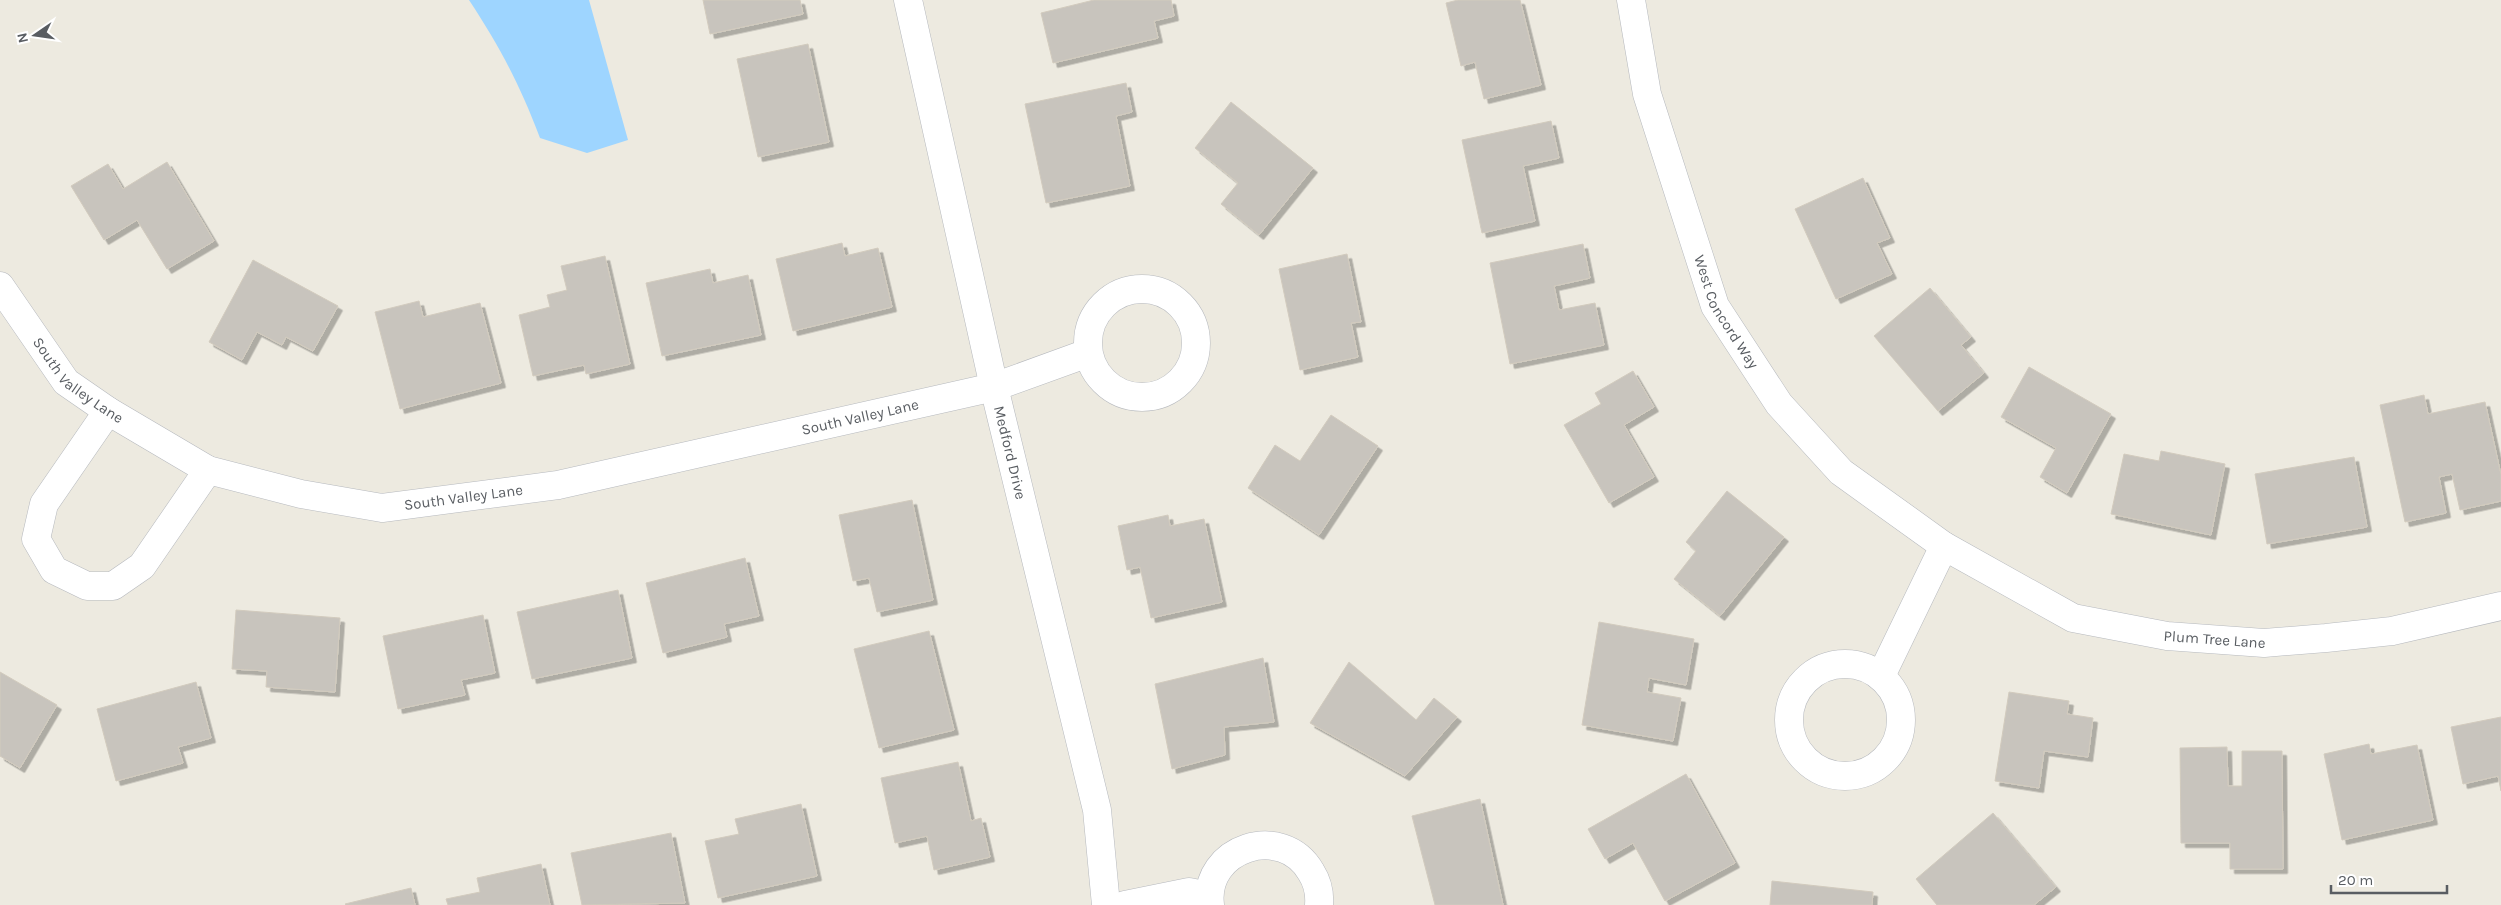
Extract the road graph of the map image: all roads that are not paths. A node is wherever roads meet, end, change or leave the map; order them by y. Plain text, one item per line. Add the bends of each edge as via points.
1 (908, 0) edge
2 (1631, 0) edge
3 (0, 286) edge
4 (1088, 353) dead end
5 (994, 387) junction
6 (108, 411) junction
7 (208, 470) junction
8 (1944, 546) junction
9 (2501, 606) edge
10 (1880, 676) junction
11 (1210, 901) edge
12 (1106, 905) edge
13 (1125, 905) edge
14 (1319, 905) edge

1 - 5 street, Medford Drive
2 - 8 street, West Concord Way via 1647,94 1715,306 1779,404 1841,472
3 - 6 street, South Valley Lane via 66,382
4 - 5 street, South Valley Lane
5 - 7 street, South Valley Lane via 558,485 382,508 300,494
5 - 12 street, Medford Drive via 1097,810
6 - 7 street, South Valley Lane
6 - 7 street via 44,504 36,539 54,570 87,586 113,586 142,566
8 - 9 street, Plum Tree Lane via 2073,618 2167,636 2264,643 2326,638 2392,631
8 - 10 street
10 - 10 street via 1863,666 1833,664 1820,668 1805,680 1793,698 1788,716 1790,738 1806,762 1827,774 1855,776 1880,764 1898,741 1901,722 1893,691
11 - 13 street via 1190,892
11 - 14 street via 1210,887 1218,869 1239,850 1262,844 1295,853 1307,864 1317,881

